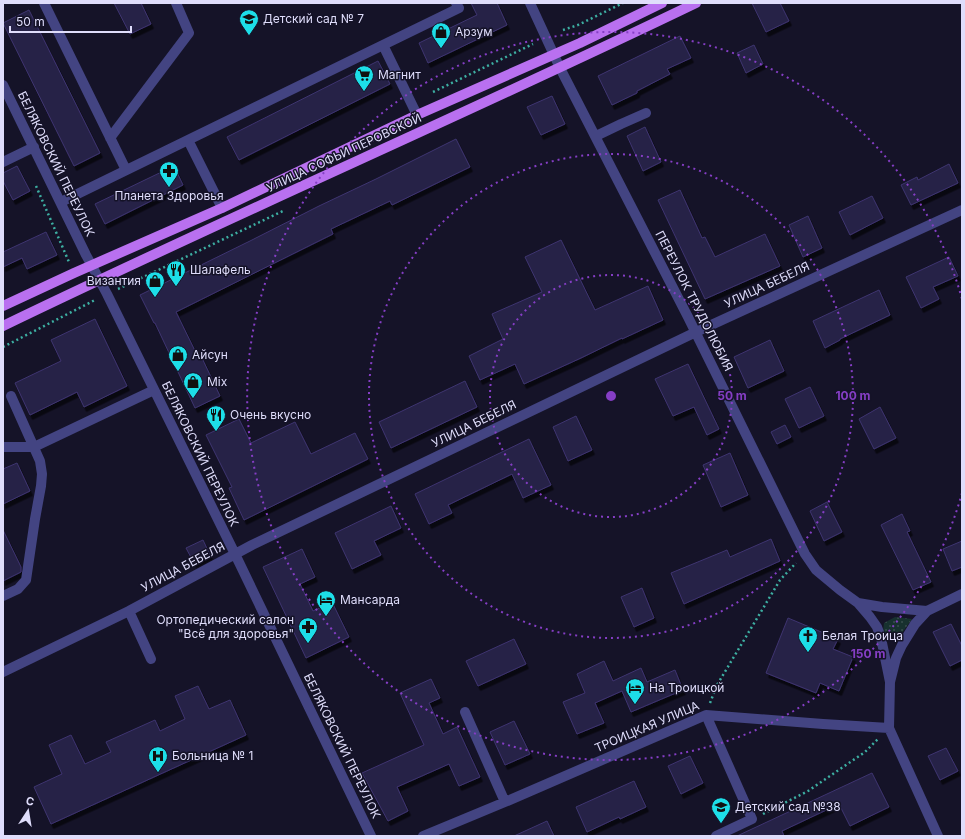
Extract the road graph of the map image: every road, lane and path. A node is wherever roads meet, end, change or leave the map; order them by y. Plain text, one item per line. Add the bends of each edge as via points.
1 (44, 3) edge
2 (176, 3) edge
3 (456, 3) edge
4 (530, 3) edge
5 (623, 3) edge
6 (662, 3) edge
7 (696, 3) edge
8 (563, 30) dead end
9 (383, 45) junction
10 (554, 54) junction
11 (560, 68) junction
12 (3, 85) edge
13 (646, 113) dead end
14 (418, 115) junction
15 (596, 136) junction
16 (110, 138) junction
17 (188, 140) junction
18 (34, 147) junction
19 (3, 162) edge
20 (126, 170) junction
21 (34, 180) dead end
22 (61, 202) junction
23 (222, 208) junction
24 (288, 209) dead end
25 (962, 210) edge
26 (69, 263) dead end
27 (92, 265) junction
28 (99, 280) junction
29 (106, 294) junction
30 (3, 306) edge
31 (3, 326) edge
32 (696, 332) junction
33 (3, 347) edge
34 (154, 390) junction
35 (11, 396) dead end
36 (3, 447) edge
37 (34, 448) junction
38 (235, 554) junction
39 (805, 554) junction
40 (962, 594) edge
41 (3, 596) edge
42 (858, 602) junction
43 (129, 611) junction
44 (927, 611) junction
45 (151, 659) dead end
46 (3, 672) edge
47 (890, 682) junction
48 (465, 712) dead end
49 (706, 715) junction
50 (889, 728) junction
51 (505, 802) junction
52 (752, 819) junction
53 (719, 835) edge
54 (371, 836) edge
55 (422, 836) edge
56 (938, 836) edge

1 - 16 street
2 - 16 street via 190,33
3 - 9 street via 458,8
4 - 10 street, ПЕРЕУЛОК ТРУДОЛЮБИЯ
5 - 8 path
6 - 10 main road, УЛИЦА СОФЬИ ПЕРОВСКОЙ
7 - 11 main road, УЛИЦА СОФЬИ ПЕРОВСКОЙ
9 - 14 street
9 - 17 street
10 - 11 street, ПЕРЕУЛОК ТРУДОЛЮБИЯ
10 - 14 main road, УЛИЦА СОФЬИ ПЕРОВСКОЙ
11 - 15 street, ПЕРЕУЛОК ТРУДОЛЮБИЯ
11 - 28 main road, УЛИЦА СОФЬИ ПЕРОВСКОЙ
12 - 18 street, БЕЛЯКОВСКИЙ ПЕРЕУЛОК
13 - 15 street
14 - 23 main road, УЛИЦА СОФЬИ ПЕРОВСКОЙ
15 - 32 street, ПЕРЕУЛОК ТРУДОЛЮБИЯ
16 - 20 street
17 - 20 street
17 - 23 street
18 - 19 street
18 - 22 street, БЕЛЯКОВСКИЙ ПЕРЕУЛОК
20 - 22 street
21 - 26 path
22 - 27 street, БЕЛЯКОВСКИЙ ПЕРЕУЛОК
23 - 27 main road, УЛИЦА СОФЬИ ПЕРОВСКОЙ
24 - 29 path
25 - 32 street, УЛИЦА БЕБЕЛЯ
27 - 28 street, БЕЛЯКОВСКИЙ ПЕРЕУЛОК
27 - 30 main road, УЛИЦА СОФЬИ ПЕРОВСКОЙ
28 - 29 street, БЕЛЯКОВСКИЙ ПЕРЕУЛОК
28 - 31 main road, УЛИЦА СОФЬИ ПЕРОВСКОЙ
29 - 33 path
29 - 34 street, БЕЛЯКОВСКИЙ ПЕРЕУЛОК
32 - 38 street, УЛИЦА БЕБЕЛЯ
32 - 39 street, ПЕРЕУЛОК ТРУДОЛЮБИЯ
34 - 37 street
34 - 38 street, БЕЛЯКОВСКИЙ ПЕРЕУЛОК
35 - 37 street
36 - 37 street
37 - 41 street via 42,474 26,580 18,589
38 - 43 street, УЛИЦА БЕБЕЛЯ
38 - 54 street, БЕЛЯКОВСКИЙ ПЕРЕУЛОК
39 - 42 street, ПЕРЕУЛОК ТРУДОЛЮБИЯ via 816,570
39 - 49 path via 780,580 717,685
40 - 44 street
42 - 44 street
42 - 47 street, ПЕРЕУЛОК ТРУДОЛЮБИЯ via 877,627
43 - 45 street
43 - 46 street, УЛИЦА БЕБЕЛЯ
44 - 47 street via 902,645
47 - 50 street
48 - 51 street
49 - 50 street, ТРОИЦКАЯ УЛИЦА
49 - 51 street, ТРОИЦКАЯ УЛИЦА
49 - 52 street
50 - 52 path via 865,752 808,791
50 - 56 street
51 - 55 street, ТРОИЦКАЯ УЛИЦА
52 - 53 street

